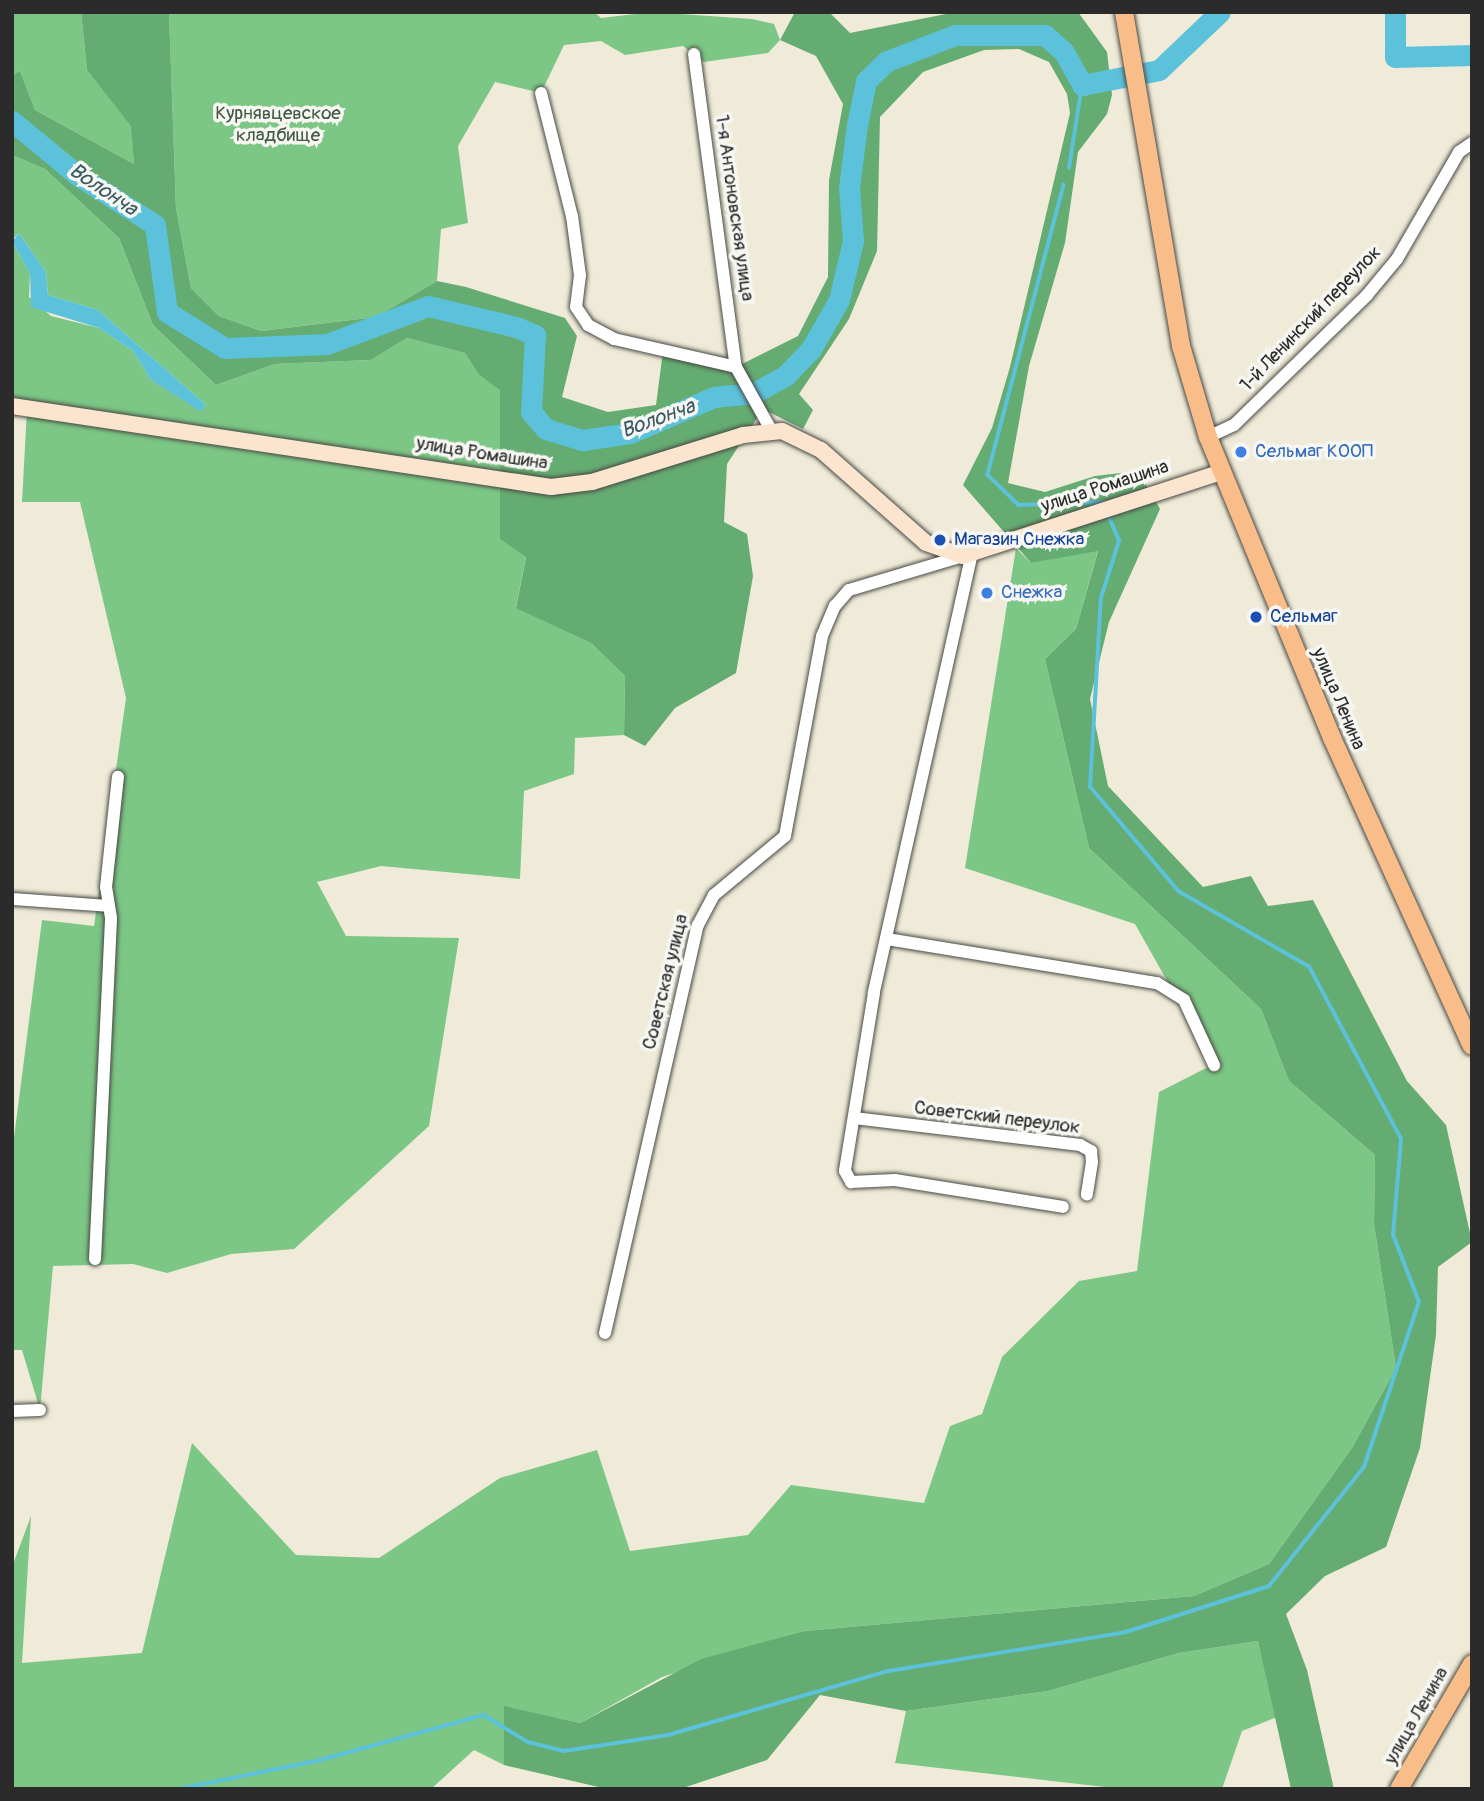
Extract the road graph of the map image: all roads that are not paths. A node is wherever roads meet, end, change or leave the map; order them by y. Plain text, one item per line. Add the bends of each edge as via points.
1 (1124, 12) edge
2 (694, 54) dead end
3 (541, 93) dead end
4 (1472, 143) edge
5 (736, 367) junction
6 (12, 406) edge
7 (771, 430) junction
8 (1209, 437) junction
9 (1221, 472) junction
10 (968, 555) junction
11 (118, 777) dead end
12 (12, 899) edge
13 (109, 906) junction
14 (887, 939) junction
15 (1472, 1046) edge
16 (1214, 1065) dead end
17 (854, 1118) junction
18 (1087, 1195) dead end
19 (1063, 1207) dead end
20 (94, 1259) dead end
21 (605, 1334) dead end
22 (40, 1410) dead end
23 (12, 1411) edge
24 (1472, 1664) edge
25 (1399, 1789) edge

1 - 8 main road, улица Ленина via 1181,345
2 - 5 street, 1-я Антоновская улица
3 - 5 street via 572,216 580,275 576,307 588,325 614,339
4 - 8 street, 1-й Ленинский переулок via 1459,152 1397,258 1367,295 1234,425
5 - 7 street
6 - 7 street, улица Ромашина via 551,487 592,482
7 - 10 street via 807,440 905,527 940,551
8 - 9 main road, улица Ленина
9 - 10 street, улица Ромашина
9 - 15 main road, улица Ленина
10 - 14 street
10 - 21 street, Советская улица via 849,590 835,606 822,636 785,836 714,895 698,925
11 - 13 street
12 - 13 street
13 - 20 street
14 - 16 street via 1157,983 1184,1000
14 - 17 street
17 - 18 street, Советский переулок via 1080,1145 1091,1151
17 - 19 street via 847,1164 851,1182 895,1180
22 - 23 street
24 - 25 main road, улица Ленина

